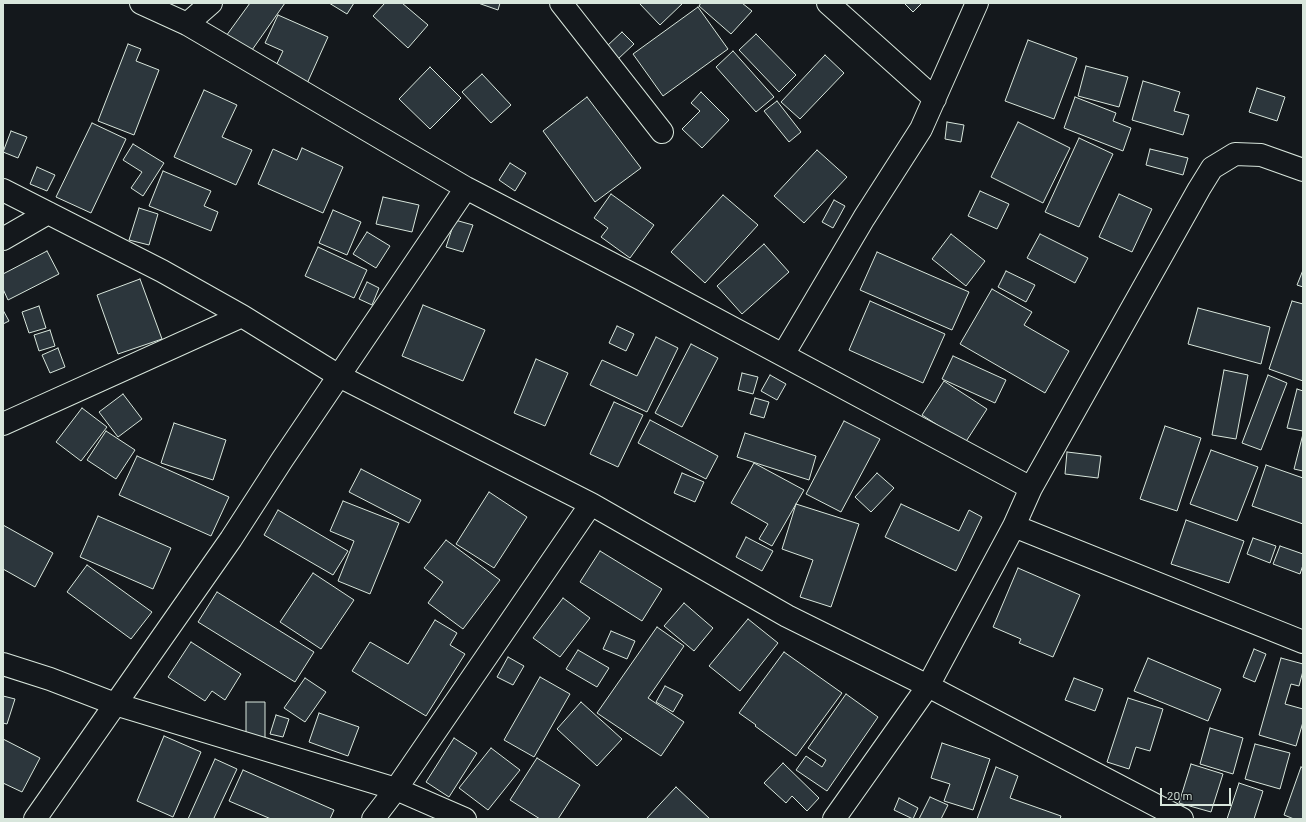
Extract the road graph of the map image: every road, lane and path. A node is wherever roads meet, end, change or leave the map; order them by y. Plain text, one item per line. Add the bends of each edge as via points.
1 (141, 3) edge
2 (211, 3) edge
3 (561, 3) edge
4 (828, 3) edge
5 (977, 3) edge
6 (187, 24) junction
7 (935, 99) junction
8 (662, 132) dead end
9 (1303, 170) edge
10 (466, 188) junction
11 (3, 190) edge
12 (48, 212) junction
13 (3, 239) edge
14 (242, 316) junction
15 (783, 355) junction
16 (339, 376) junction
17 (3, 424) edge
18 (1031, 488) junction
19 (591, 504) junction
20 (1014, 526) junction
21 (1302, 637) edge
22 (3, 664) edge
23 (928, 686) junction
24 (115, 704) junction
25 (396, 789) junction
26 (35, 819) edge
27 (373, 819) edge
28 (465, 819) edge
29 (834, 819) edge
30 (1182, 819) edge

1 - 6 street
2 - 6 street
3 - 8 street
4 - 7 street
5 - 7 street
6 - 10 street
7 - 15 street via 921,129 864,218
9 - 18 street via 1261,155 1235,154 1212,168
10 - 15 street
10 - 16 street
11 - 12 street
12 - 13 street
12 - 14 street
14 - 16 street
14 - 17 street
15 - 18 street
16 - 19 street
16 - 24 street via 231,539
18 - 20 street
19 - 23 street via 788,616
19 - 25 street
20 - 21 street
20 - 23 street
22 - 24 street via 50,678
23 - 29 street
23 - 30 street
24 - 25 street
24 - 26 street
25 - 27 street
25 - 28 street

